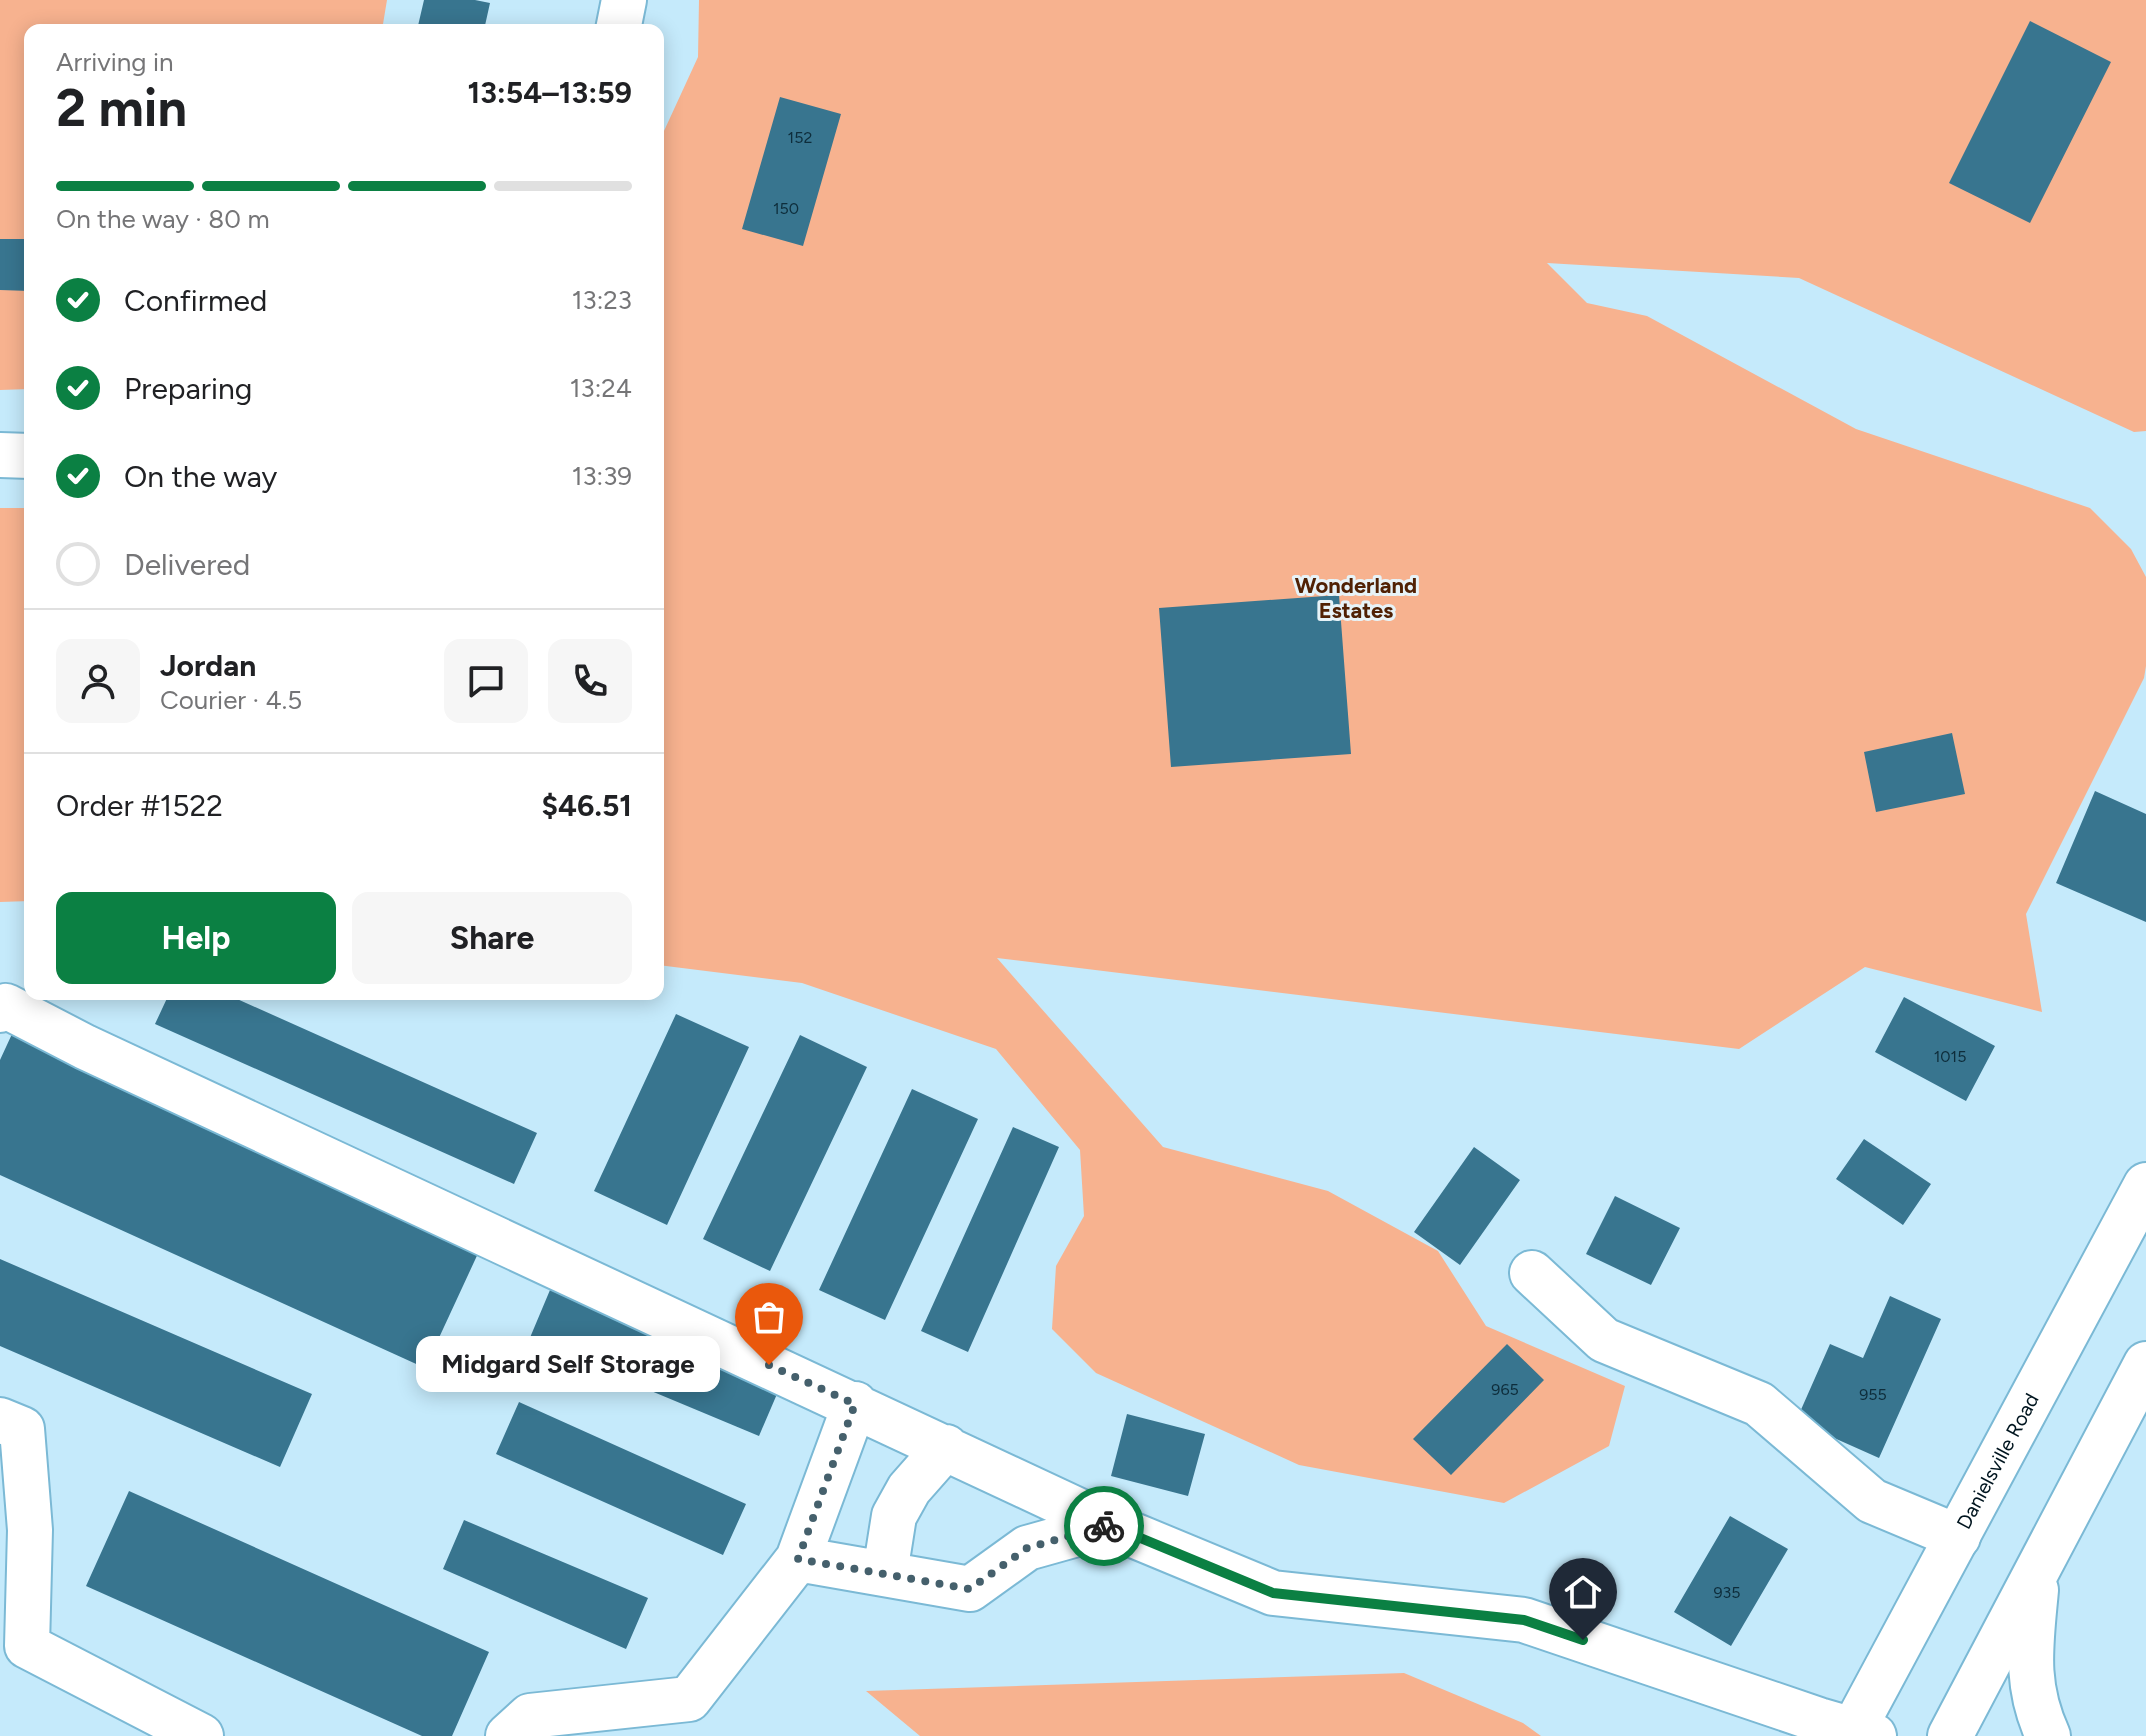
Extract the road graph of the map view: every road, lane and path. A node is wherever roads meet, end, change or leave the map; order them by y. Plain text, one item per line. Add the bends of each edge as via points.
1 (624, 0) edge
2 (619, 24) edge
3 (0, 455) edge
4 (24, 456) edge
5 (0, 1010) edge
6 (2146, 1185) edge
7 (1532, 1273) dead end
8 (2146, 1364) edge
9 (855, 1404) junction
10 (0, 1420) edge
11 (946, 1447) junction
12 (1109, 1525) junction
13 (1958, 1537) junction
14 (798, 1559) junction
15 (2038, 1569) junction
16 (885, 1573) junction
17 (1859, 1734) edge
18 (201, 1736) edge
19 (508, 1736) edge
20 (1950, 1736) edge
21 (2048, 1736) edge

1 - 2 main road
3 - 4 main road
5 - 9 main road via 6,1006
6 - 13 main road, Danielsville Road
7 - 13 main road via 1604,1340 1759,1404 1872,1501
8 - 15 main road
9 - 11 main road
9 - 14 main road
10 - 18 main road via 22,1429 30,1530 27,1646
11 - 12 main road
11 - 16 main road via 909,1489 894,1516
12 - 16 main road via 1027,1548 970,1589
12 - 17 main road via 1273,1593 1524,1620
13 - 17 main road, Danielsville Road
14 - 16 main road
14 - 19 main road via 689,1699 530,1716
15 - 20 main road
15 - 21 main road via 2032,1688

